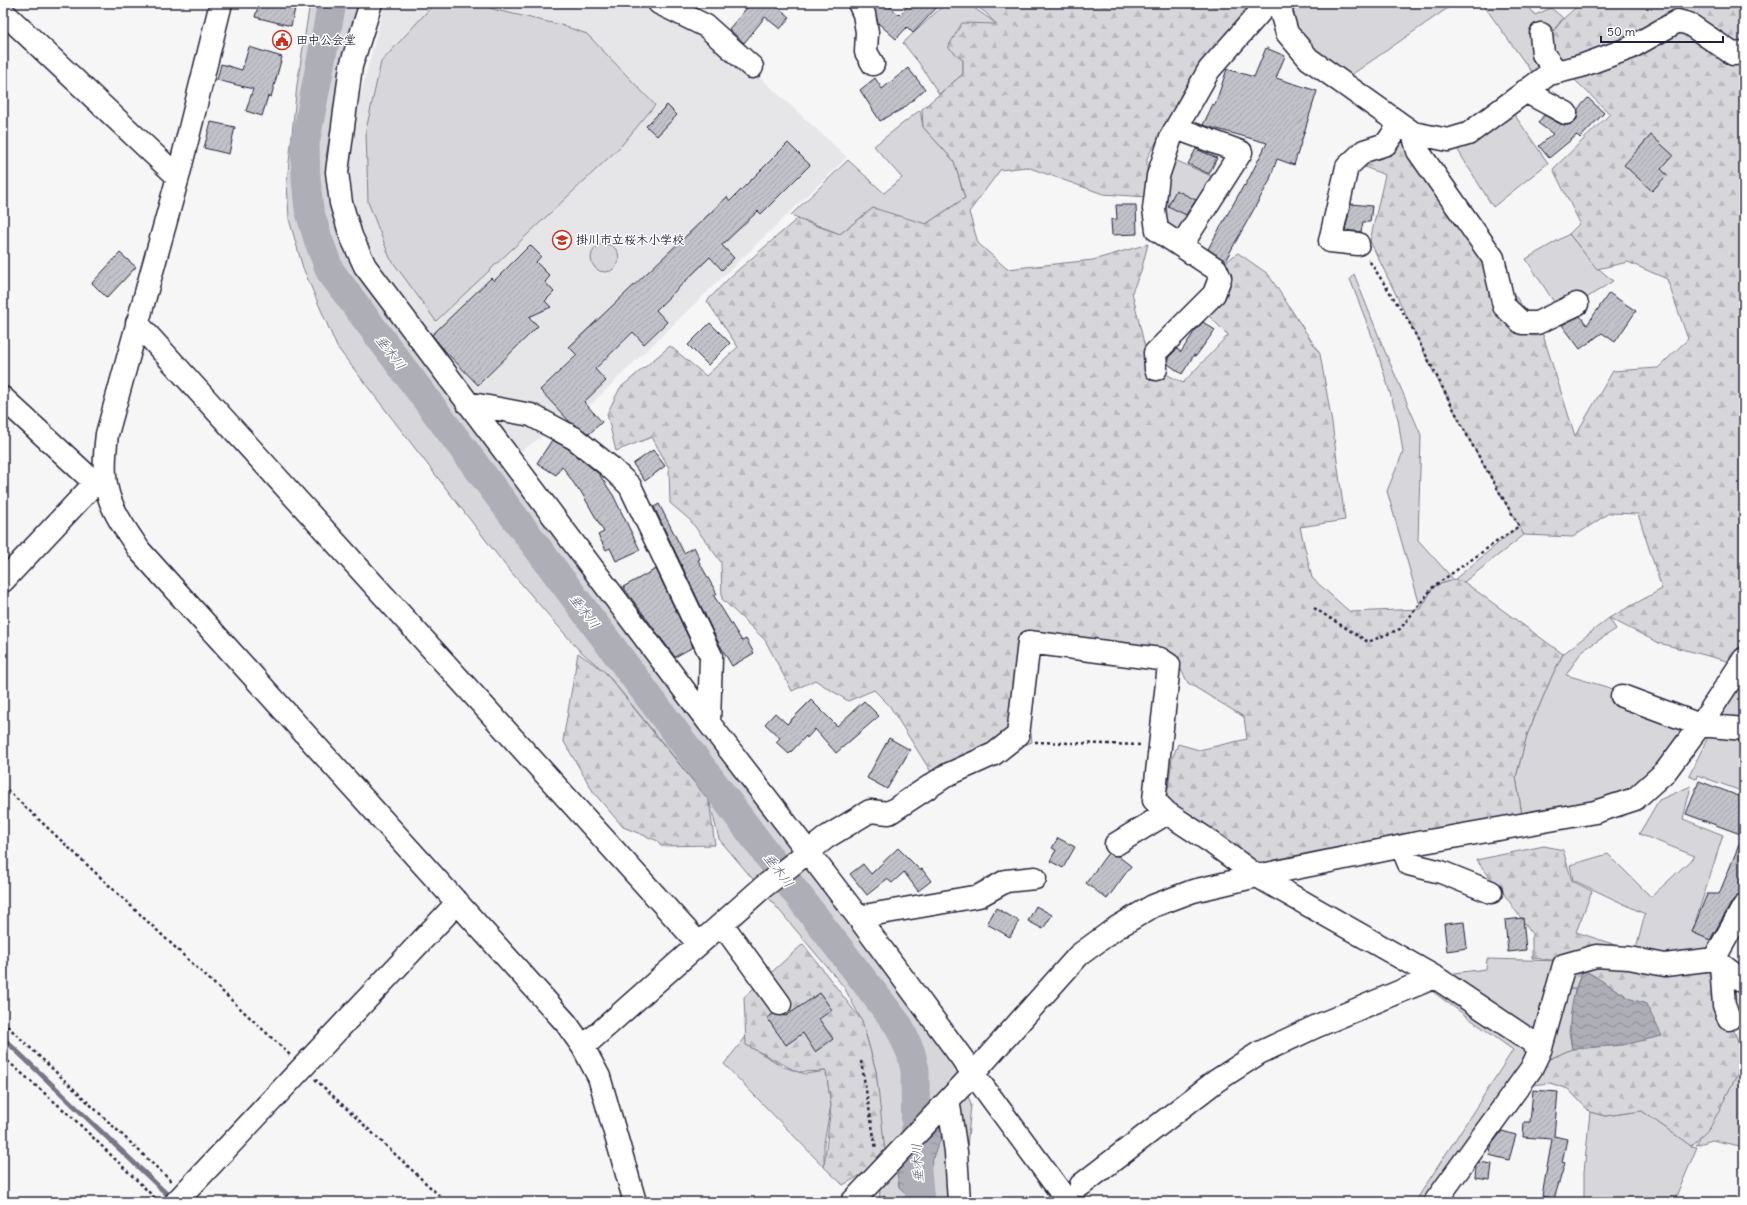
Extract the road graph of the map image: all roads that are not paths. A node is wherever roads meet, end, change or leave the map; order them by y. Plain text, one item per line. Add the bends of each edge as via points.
1 (221, 3) edge
2 (371, 3) edge
3 (659, 3) edge
4 (859, 3) edge
5 (1268, 3) edge
6 (1282, 3) edge
7 (3, 12) edge
8 (1541, 34) dead end
9 (1744, 53) edge
10 (873, 64) dead end
11 (752, 67) dead end
12 (1557, 72) junction
13 (1525, 91) junction
14 (1566, 113) dead end
15 (1176, 128) junction
16 (1406, 129) junction
17 (178, 177) junction
18 (1358, 244) road end
19 (1181, 246) junction
20 (1577, 304) dead end
21 (137, 323) junction
22 (1156, 369) dead end
23 (3, 398) edge
24 (467, 403) junction
25 (100, 478) junction
26 (3, 581) edge
27 (1744, 658) edge
28 (1622, 696) dead end
29 (709, 723) junction
30 (1700, 725) junction
31 (1744, 729) edge
32 (1167, 813) junction
33 (1116, 844) dead end
34 (1402, 846) junction
35 (802, 857) junction
36 (1257, 876) junction
37 (1035, 878) dead end
38 (1491, 892) dead end
39 (458, 902) junction
40 (1744, 906) edge
41 (858, 917) junction
42 (722, 924) junction
43 (699, 944) junction
44 (1717, 962) junction
45 (1435, 977) junction
46 (1744, 982) edge
47 (780, 1004) dead end
48 (1729, 1018) dead end
49 (583, 1047) junction
50 (1541, 1048) junction
51 (972, 1075) junction
52 (949, 1105) dead end
53 (1075, 1194) edge
54 (180, 1198) edge
55 (635, 1202) edge
56 (852, 1202) edge
57 (959, 1202) edge
58 (1435, 1202) edge

1 - 17 street
2 - 24 street via 351,66 337,172 341,203 351,236 365,266
3 - 11 street via 706,26
4 - 10 street via 867,32 866,52
5 - 15 street via 1209,70
6 - 16 street via 1281,12 1288,32 1309,59
7 - 17 street
8 - 12 street via 1543,54
9 - 12 street via 1733,54 1689,24 1678,21 1630,48
12 - 13 street via 1549,74
13 - 14 street
13 - 16 street via 1468,134 1448,140
15 - 19 street via 1158,176 1154,209 1157,230
15 - 19 street via 1241,152
16 - 18 street via 1386,144 1364,151 1347,167 1330,241
16 - 20 street via 1418,151 1493,258 1504,306 1522,323 1538,323
17 - 21 street
19 - 22 street via 1216,269 1220,278 1214,294 1155,353
21 - 25 street via 107,434
21 - 43 street
23 - 25 street
24 - 29 street
24 - 29 street via 531,415 574,438 630,486 711,656
25 - 26 street
25 - 39 street via 116,516 140,551
27 - 30 street
28 - 30 street
29 - 35 street
30 - 31 street
30 - 34 street via 1666,771 1635,799 1595,812
32 - 33 street
32 - 35 street via 1154,800 1169,666 1160,659 1029,642 1018,735 994,754 947,775 889,813 870,811 827,837
32 - 36 street
34 - 36 street
34 - 38 street via 1409,864 1441,872
35 - 41 street
35 - 42 street
36 - 45 street
36 - 51 street via 1193,891 1153,906 1116,928 1079,956
37 - 41 street via 1006,881 979,896
39 - 49 street via 566,1023
39 - 54 street
40 - 44 street
41 - 51 street
42 - 43 street
42 - 47 street
43 - 49 street
44 - 46 street
44 - 48 street via 1724,1005
44 - 50 street via 1665,965 1628,958 1596,956 1564,965
45 - 50 street
45 - 53 street via 1259,1053 1216,1081
49 - 55 street via 599,1077
50 - 58 street via 1531,1069
51 - 53 street
51 - 56 street
52 - 57 street via 956,1152

